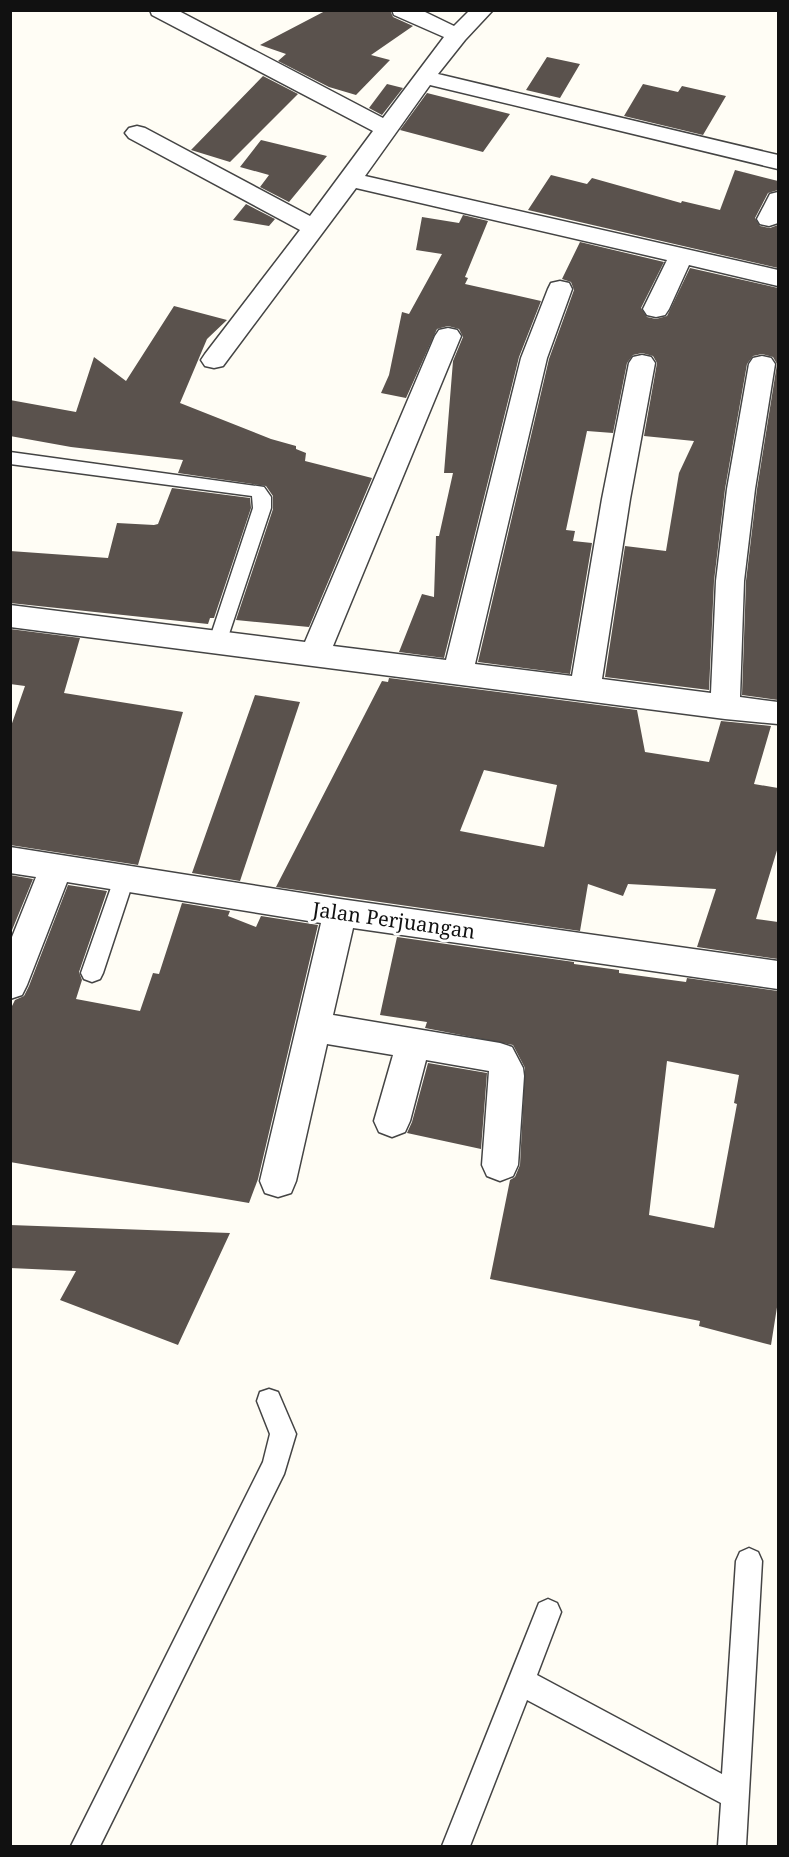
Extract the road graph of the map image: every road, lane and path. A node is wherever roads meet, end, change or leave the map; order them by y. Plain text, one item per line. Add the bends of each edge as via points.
1 (159, 10) edge
2 (402, 10) edge
3 (483, 10) edge
4 (457, 35) junction
5 (424, 77) junction
6 (385, 128) junction
7 (137, 133) dead end
8 (778, 162) edge
9 (350, 180) junction
10 (312, 227) junction
11 (681, 256) junction
12 (778, 278) edge
13 (561, 289) dead end
14 (656, 309) dead end
15 (448, 336) dead end
16 (214, 360) dead end
17 (642, 363) dead end
18 (762, 364) dead end
19 (10, 458) edge
20 (10, 616) edge
21 (218, 641) junction
22 (315, 653) junction
23 (458, 673) junction
24 (585, 689) junction
25 (724, 708) junction
26 (778, 713) edge
27 (10, 860) edge
28 (56, 868) junction
29 (124, 879) junction
30 (340, 913) junction
31 (92, 973) dead end
32 (778, 975) edge
33 (10, 985) edge
34 (315, 1027) junction
35 (414, 1043) junction
36 (392, 1121) dead end
37 (500, 1166) dead end
38 (278, 1181) dead end
39 (269, 1401) dead end
40 (749, 1561) dead end
41 (548, 1612) dead end
42 (520, 1681) junction
43 (735, 1796) junction
44 (85, 1846) edge
45 (456, 1846) edge
46 (732, 1846) edge

1 - 6 street
2 - 4 street
3 - 4 street
4 - 5 street
5 - 6 street
5 - 8 street
6 - 9 street
7 - 10 street
9 - 10 street
9 - 11 street
10 - 16 street
11 - 12 street
11 - 14 street
13 - 23 street via 534,358
15 - 22 street
17 - 24 street
18 - 25 street via 730,581
19 - 21 lane via 258,491 262,508
20 - 21 street
21 - 22 street
22 - 23 street
23 - 24 street
24 - 25 street
25 - 26 street
27 - 28 street, Jalan Perjuangan
28 - 29 street, Jalan Perjuangan
28 - 33 street
29 - 30 street, Jalan Perjuangan
29 - 31 lane
30 - 32 street, Jalan Perjuangan
30 - 34 street
34 - 35 street
34 - 38 street
35 - 36 street
35 - 37 street via 494,1056 504,1062 507,1076
39 - 44 lane via 283,1434 275,1465
40 - 43 lane
41 - 42 lane
42 - 43 lane
42 - 45 lane
43 - 46 lane

